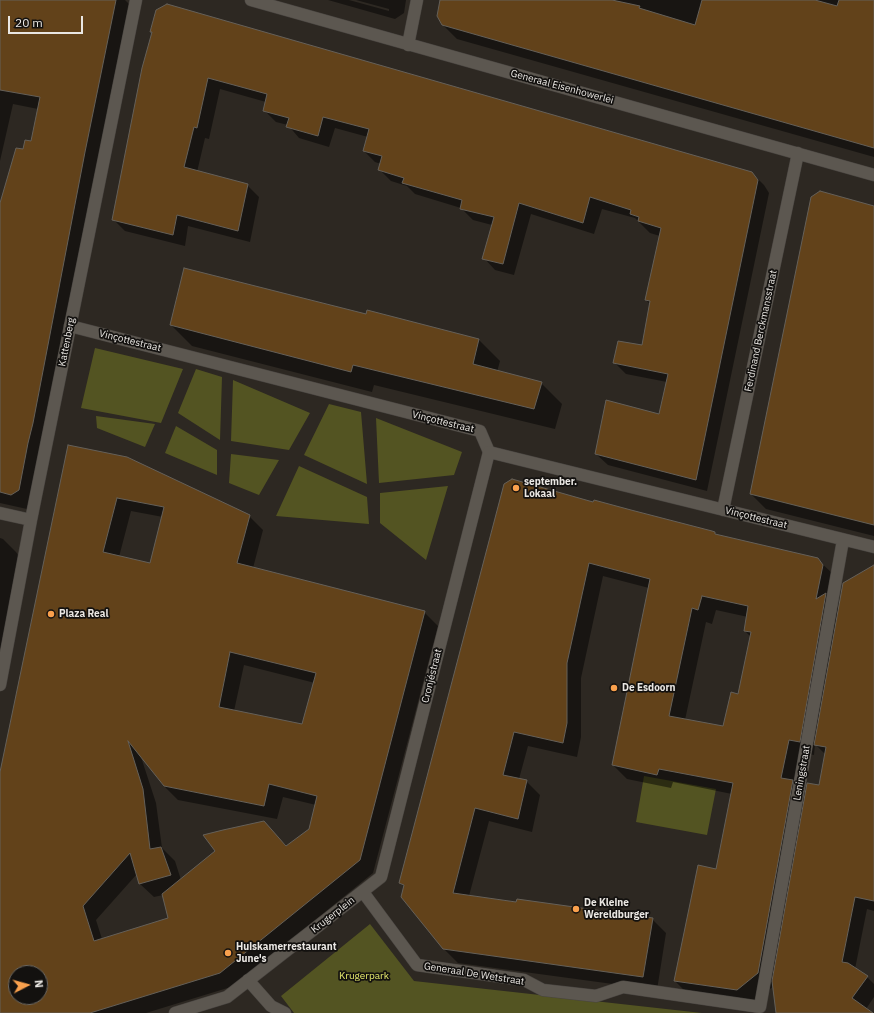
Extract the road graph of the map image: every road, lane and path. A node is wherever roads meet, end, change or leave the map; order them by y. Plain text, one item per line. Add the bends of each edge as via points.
1 (136, 0) edge
2 (250, 0) edge
3 (417, 0) edge
4 (408, 45) junction
5 (798, 153) junction
6 (874, 174) edge
7 (70, 326) junction
8 (489, 452) junction
9 (723, 510) junction
10 (0, 513) edge
11 (31, 520) junction
12 (843, 540) junction
13 (874, 547) edge
14 (0, 685) edge
15 (362, 892) junction
16 (248, 980) junction
17 (760, 1007) joint
18 (176, 1013) edge
19 (285, 1013) edge

1 - 7 street, Kattenberg
2 - 4 street, Generaal Eisenhowerlei
3 - 4 street
4 - 5 street, Generaal Eisenhowerlei
5 - 6 street, Generaal Eisenhowerlei
5 - 9 street, Ferdinand Berckmansstraat
7 - 8 street, Vinçottestraat via 480,431
7 - 11 street, Kattenberg
8 - 9 street, Vinçottestraat
8 - 15 street, Cronjéstraat via 381,877
9 - 12 street, Vinçottestraat
10 - 11 street
11 - 14 street, Kattenberg
12 - 13 street, Vinçottestraat
12 - 17 street, Leningstraat
15 - 16 street, Krugerplein
15 - 17 street, Generaal De Wetstraat via 417,965 524,980 550,991 596,996 623,987
16 - 18 street, Krugerplein via 227,997
16 - 19 street via 271,1006

